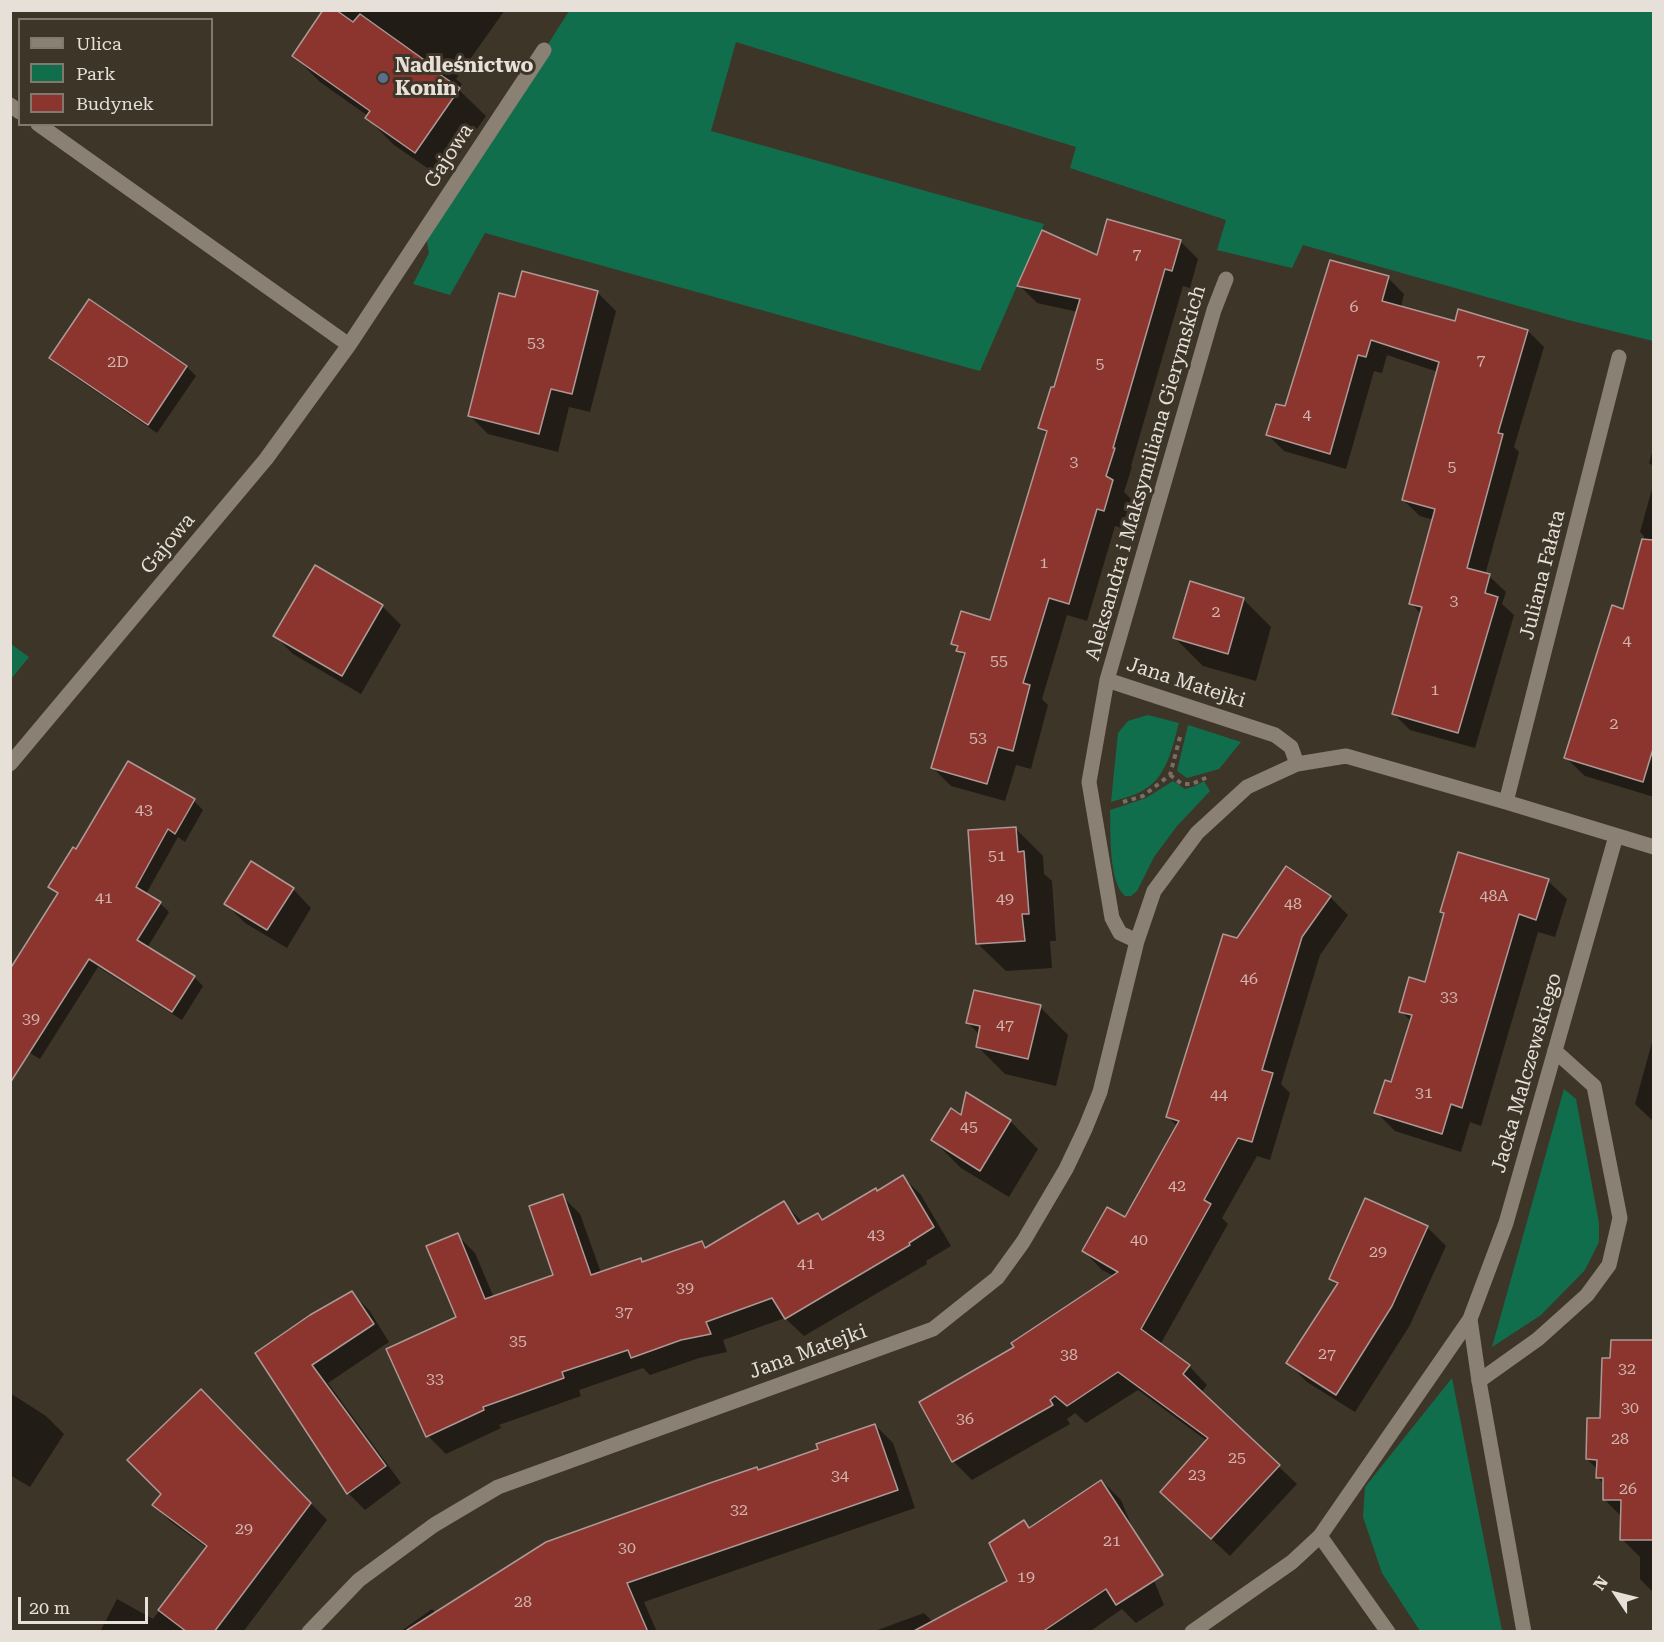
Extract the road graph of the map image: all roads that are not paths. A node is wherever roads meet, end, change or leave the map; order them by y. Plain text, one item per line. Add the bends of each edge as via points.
1 (543, 50) dead end
2 (41, 126) edge
3 (1226, 279) dead end
4 (350, 345) junction
5 (1619, 357) dead end
6 (1107, 680) junction
7 (10, 764) edge
8 (1297, 764) junction
9 (1506, 802) junction
10 (1616, 836) junction
11 (1653, 847) edge
12 (1137, 940) junction
13 (1556, 1051) junction
14 (1470, 1319) junction
15 (1479, 1381) junction
16 (1320, 1536) junction
17 (309, 1632) edge
18 (1192, 1632) edge
19 (1388, 1632) edge
20 (1524, 1632) edge

1 - 4 street, Gajowa
2 - 4 street
3 - 6 street, Aleksandra i Maksymiliana Gierymskich
4 - 7 street, Gajowa via 266,459
5 - 9 street, Juliana Fałata
6 - 8 street, Jana Matejki via 1275,735 1291,747
6 - 12 street, Jana Matejki via 1089,782 1112,918 1120,933
8 - 9 street, Jana Matejki via 1346,756
8 - 12 street, Jana Matejki via 1247,787 1197,833 1154,891
9 - 10 street, Jana Matejki
10 - 11 street, Jana Matejki
10 - 13 street, Jacka Malczewskiego
12 - 17 street, Jana Matejki via 1102,1082 1085,1129 1023,1242 997,1278 933,1329 498,1487 434,1525 359,1580
13 - 14 street, Jacka Malczewskiego via 1506,1223
13 - 15 street via 1594,1086 1620,1218 1609,1265 1587,1294 1546,1332
14 - 15 street, Jacka Malczewskiego
14 - 16 street, Jacka Malczewskiego
15 - 20 street, Jacka Malczewskiego
16 - 18 street, Jacka Malczewskiego via 1292,1562
16 - 19 street

